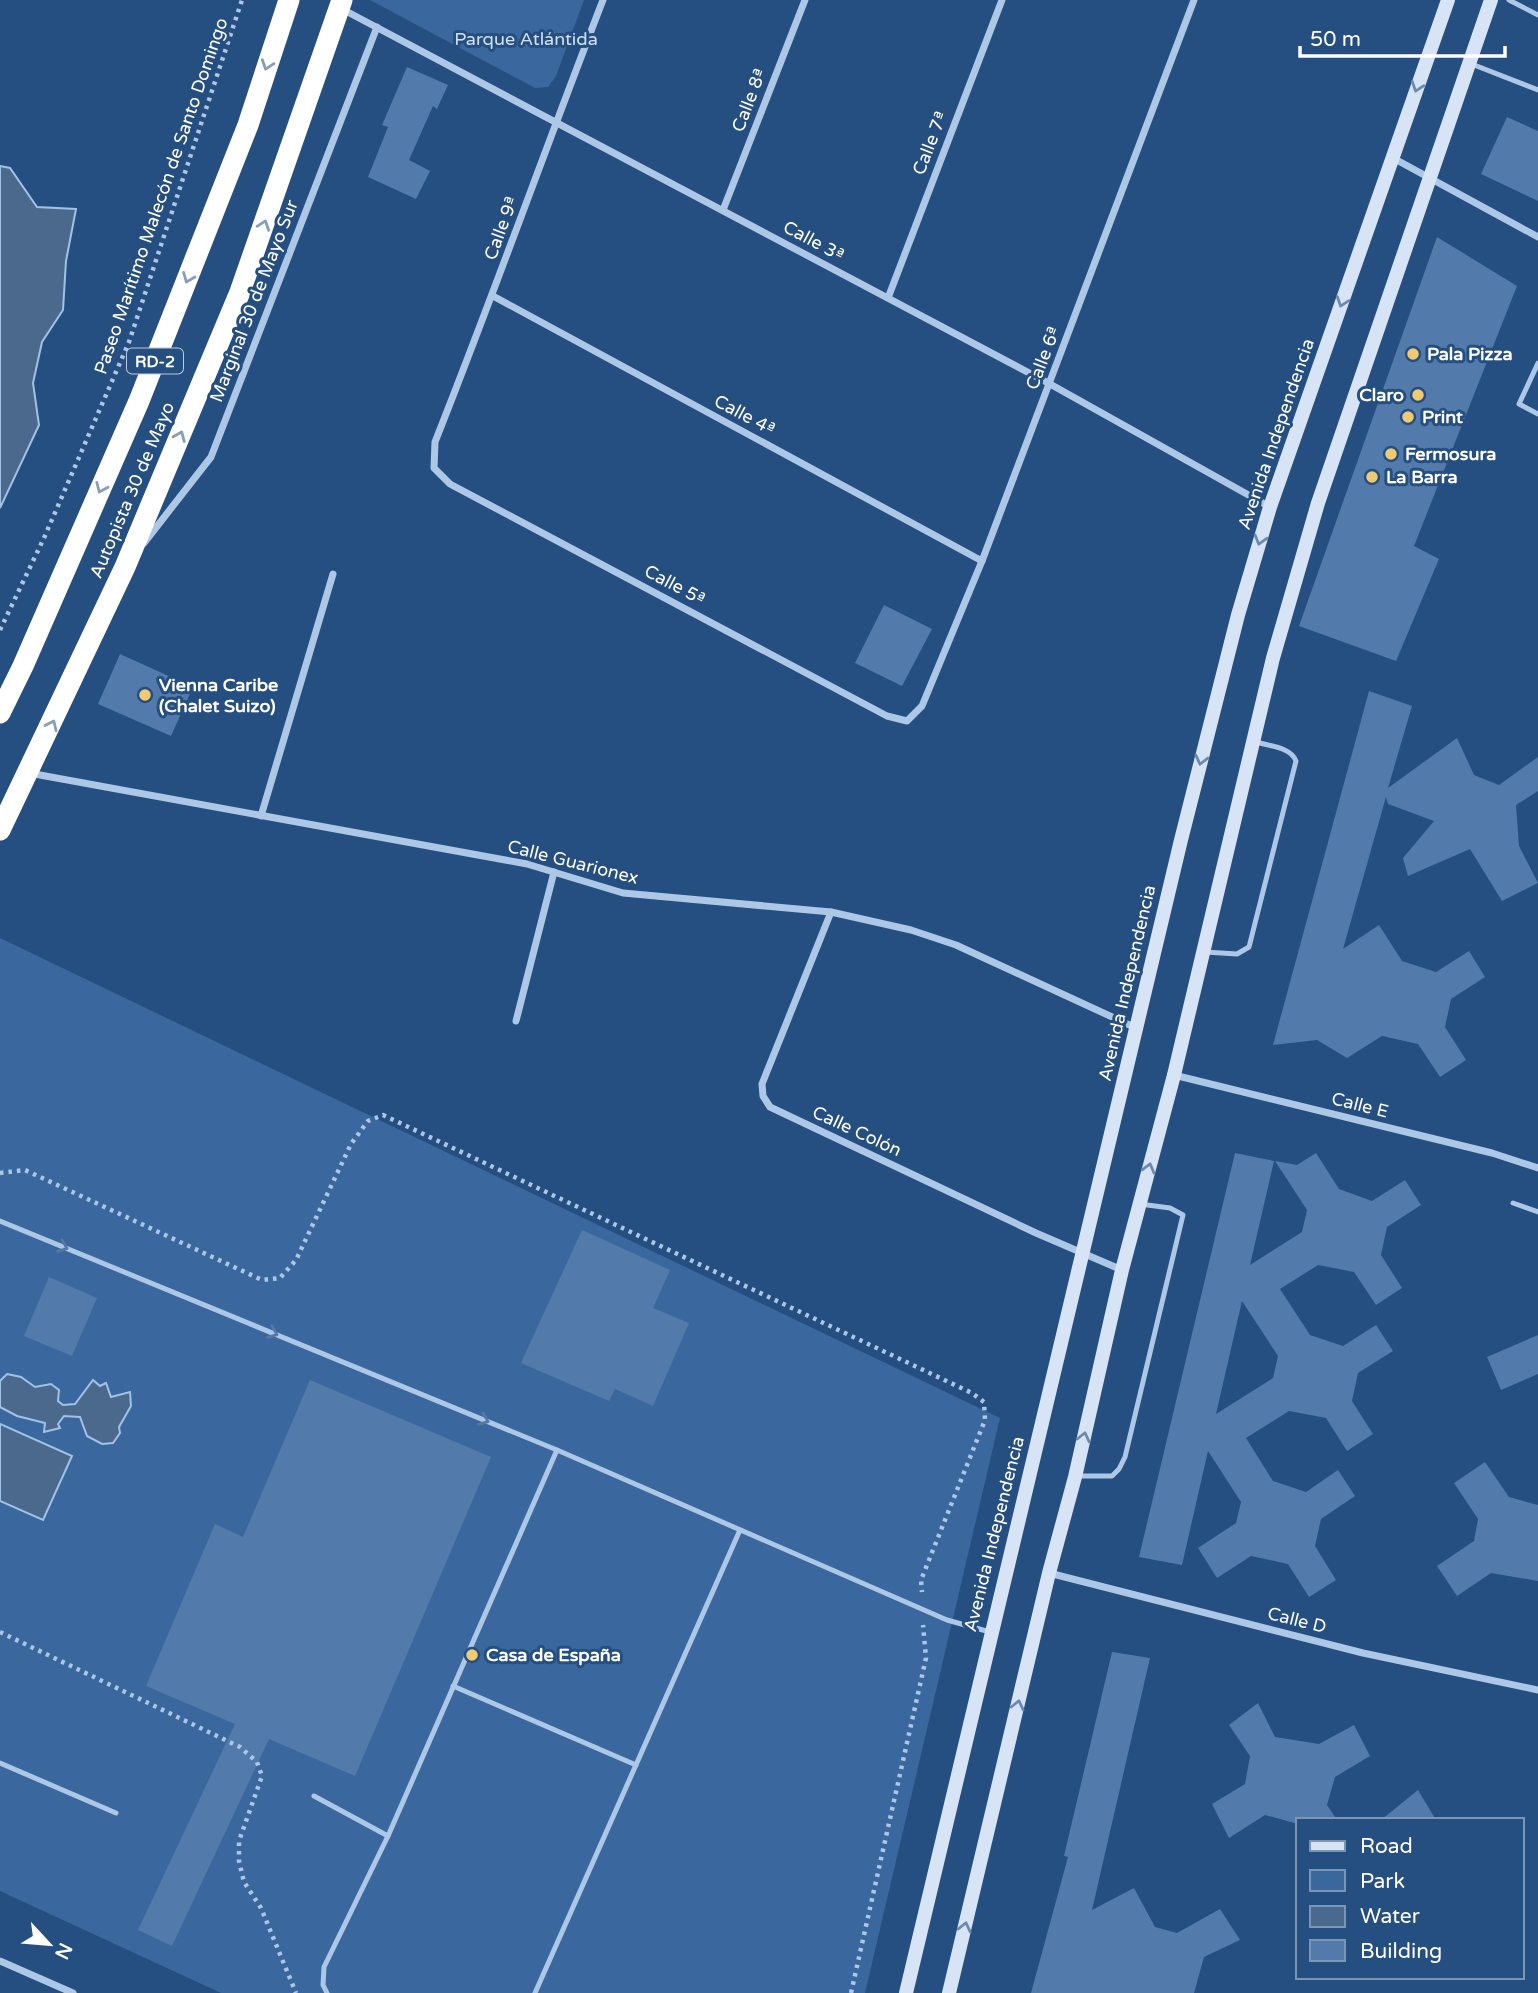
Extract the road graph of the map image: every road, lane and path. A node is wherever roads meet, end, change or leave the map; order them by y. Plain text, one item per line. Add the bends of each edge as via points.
1 (242, 0) edge
2 (289, 0) edge
3 (603, 0) edge
4 (805, 0) edge
5 (1002, 0) edge
6 (1194, 0) edge
7 (1448, 0) edge
8 (1490, 0) edge
9 (1509, 0) edge
10 (341, 4) edge
11 (1538, 15) edge
12 (377, 27) junction
13 (1469, 62) junction
14 (1538, 90) edge
15 (556, 122) junction
16 (1392, 158) junction
17 (1430, 177) junction
18 (723, 211) junction
19 (1538, 237) edge
20 (493, 296) junction
21 (888, 298) junction
22 (1538, 363) edge
23 (1050, 384) junction
24 (1538, 414) edge
25 (434, 468) joint
26 (1270, 507) junction
27 (982, 561) junction
28 (125, 567) junction
29 (332, 574) dead end
30 (0, 630) edge
31 (0, 713) edge
32 (907, 720) joint
33 (1253, 741) junction
34 (29, 773) junction
35 (261, 816) junction
36 (0, 830) edge
37 (554, 872) junction
38 (831, 912) junction
39 (1204, 952) junction
40 (516, 1021) dead end
41 (1136, 1028) junction
42 (1174, 1075) junction
43 (1538, 1168) edge
44 (0, 1172) edge
45 (1513, 1203) dead end
46 (1139, 1204) junction
47 (1538, 1212) edge
48 (0, 1221) edge
49 (1082, 1254) junction
50 (1122, 1270) junction
51 (557, 1450) junction
52 (1075, 1476) junction
53 (740, 1530) junction
54 (1049, 1573) junction
55 (924, 1610) junction
56 (0, 1632) edge
57 (990, 1632) junction
58 (453, 1686) junction
59 (1538, 1690) edge
60 (0, 1763) edge
61 (636, 1765) junction
62 (314, 1796) dead end
63 (116, 1813) dead end
64 (388, 1836) junction
65 (0, 1961) edge
66 (73, 1993) edge
67 (296, 1993) edge
68 (327, 1993) edge
69 (535, 1993) edge
70 (851, 1993) edge
71 (906, 1993) edge
72 (949, 1993) edge

1 - 30 path, Paseo Marítimo Malecón de Santo Domingo via 130,342
2 -> 31 highway, Autopista 30 de Mayo / RD-2 via 248,125 139,401
3 - 15 street, Calle 9ª
4 - 18 street, Calle 8ª
5 - 21 street, Calle 7ª
6 - 23 street, Calle 6ª
7 -> 16 main road, Avenida Independencia
8 - 13 main road
9 - 11 lane
10 - 12 street, Calle 3ª
28 -> 10 highway, Autopista 30 de Mayo / RD-2 via 240,292
12 - 15 street, Calle 3ª
12 - 28 street, Marginal 30 de Mayo Sur via 211,457
13 - 14 lane
13 - 17 main road
15 - 18 street, Calle 3ª
15 - 20 street, Calle 9ª
16 - 17 street
16 -> 26 main road, Avenida Independencia
17 - 19 street
17 - 33 main road via 1318,503
18 - 21 street, Calle 3ª
20 - 25 street, Calle 9ª via 435,442
20 - 27 street, Calle 4ª
21 - 23 street, Calle 3ª
22 - 24 lane via 1519,404
23 - 26 street, Calle 3ª
23 - 27 street, Calle 6ª
25 - 32 street, Calle 5ª via 450,484 887,716
26 -> 41 main road, Avenida Independencia via 1238,615
27 - 32 street, Calle 6ª via 922,706
34 -> 28 highway, Autopista 30 de Mayo / RD-2
29 - 35 street
33 - 39 main road
33 - 39 lane via 1289,751 1296,761 1249,947 1237,954
34 - 35 street, Calle Guarionex
34 - 36 highway, Autopista 30 de Mayo / RD-2
35 - 37 street, Calle Guarionex
37 - 38 street, Calle Guarionex via 623,893
37 - 40 street
38 - 41 street, Calle Guarionex via 956,945
38 - 49 street, Calle Colón via 762,1084 771,1107
39 - 42 main road
41 - 49 main road, Avenida Independencia
42 - 43 street, Calle E
46 -> 42 main road
44 - 55 path via 25,1170 262,1280 280,1278 296,1260 351,1144 368,1121 383,1115 947,1381 984,1402 985,1420 921,1580
45 - 47 lane
46 - 50 main road
46 - 52 lane via 1177,1210 1183,1214 1180,1228 1125,1457 1112,1476
48 -> 51 lane
49 - 50 street, Calle Colón
49 - 57 main road, Avenida Independencia
52 -> 50 main road
51 - 53 lane
51 - 58 lane
52 - 54 main road
53 - 55 lane
53 - 61 lane
54 - 59 street, Calle D via 1363,1653
72 -> 54 main road
55 - 57 lane
55 - 70 path via 926,1658
56 - 67 path via 240,1747 257,1762 262,1776 239,1841 239,1861 244,1882 261,1908
57 - 71 main road, Avenida Independencia
58 - 61 lane
58 - 64 lane
60 - 63 lane
61 - 69 lane
62 - 64 lane
64 - 68 lane via 324,1967
65 - 66 street

